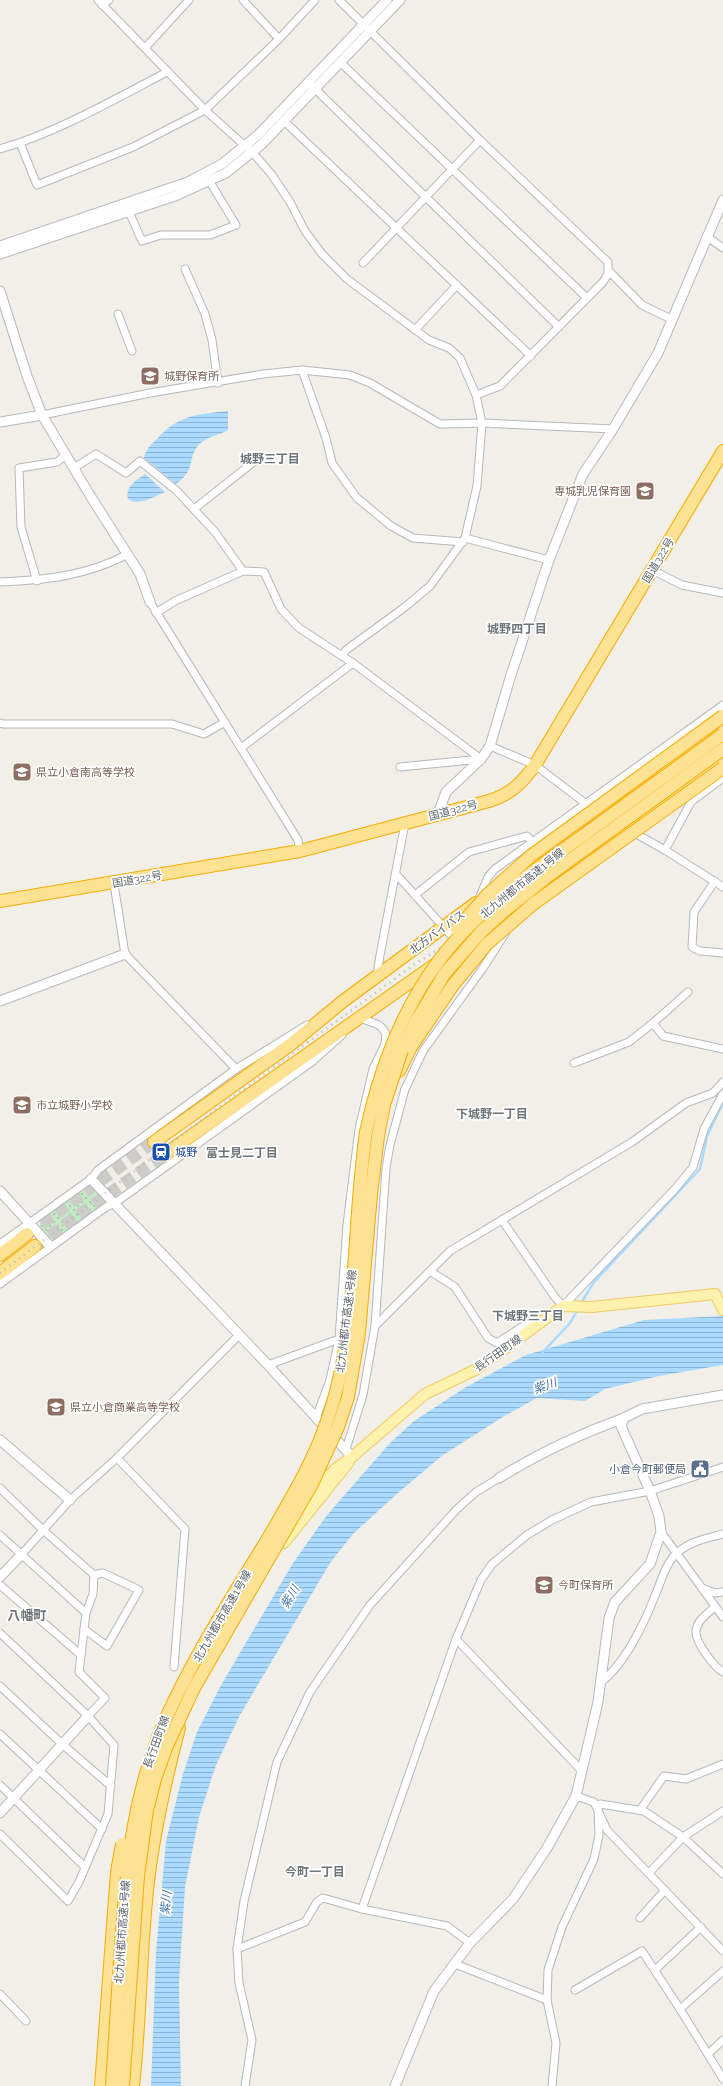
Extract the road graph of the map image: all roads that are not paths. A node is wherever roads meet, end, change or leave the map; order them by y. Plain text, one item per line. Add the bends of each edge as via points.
1 (109, 0) edge
2 (189, 0) edge
3 (243, 0) edge
4 (315, 0) edge
5 (339, 0) edge
6 (387, 0) edge
7 (400, 0) edge
8 (100, 2) edge
9 (367, 28) junction
10 (279, 39) junction
11 (145, 48) junction
12 (340, 62) junction
13 (167, 72) junction
14 (312, 86) junction
15 (205, 110) junction
16 (284, 122) junction
17 (480, 140) junction
18 (20, 143) junction
19 (244, 147) junction
20 (0, 149) edge
21 (253, 153) junction
22 (452, 169) junction
23 (210, 182) junction
24 (425, 197) junction
25 (723, 200) edge
26 (126, 203) junction
27 (129, 212) junction
28 (396, 227) junction
29 (706, 236) junction
30 (0, 246) edge
31 (723, 248) edge
32 (0, 254) edge
33 (363, 263) dead end
34 (186, 269) dead end
35 (608, 271) junction
36 (457, 285) junction
37 (0, 291) edge
38 (587, 298) junction
39 (118, 314) dead end
40 (673, 320) junction
41 (559, 326) junction
42 (415, 330) junction
43 (132, 351) dead end
44 (531, 356) junction
45 (302, 370) junction
46 (218, 383) junction
47 (476, 395) junction
48 (42, 415) junction
49 (0, 422) edge
50 (482, 423) junction
51 (613, 429) junction
52 (723, 451) edge
53 (66, 455) junction
54 (260, 457) dead end
55 (719, 466) edge
56 (74, 468) junction
57 (194, 510) junction
58 (464, 540) junction
59 (128, 554) junction
60 (549, 560) junction
61 (652, 570) junction
62 (243, 571) junction
63 (36, 581) junction
64 (0, 582) edge
65 (723, 593) edge
66 (150, 602) joint
67 (156, 613) junction
68 (342, 656) junction
69 (353, 663) junction
70 (723, 705) edge
71 (723, 716) edge
72 (225, 722) junction
73 (0, 723) edge
74 (723, 727) edge
75 (723, 734) edge
76 (490, 746) junction
77 (241, 748) junction
78 (723, 749) edge
79 (481, 759) junction
80 (723, 759) edge
81 (535, 765) junction
82 (400, 767) dead end
83 (723, 768) edge
84 (723, 778) edge
85 (586, 804) junction
86 (601, 813) junction
87 (438, 814) junction
88 (405, 823) junction
89 (626, 828) junction
90 (532, 842) junction
91 (665, 850) junction
92 (300, 851) junction
93 (396, 874) junction
94 (715, 881) junction
95 (114, 884) junction
96 (723, 887) edge
97 (416, 895) junction
98 (0, 901) edge
99 (477, 902) junction
100 (525, 902) junction
101 (443, 928) junction
102 (461, 946) junction
103 (723, 953) edge
104 (125, 954) junction
105 (483, 968) junction
106 (377, 975) junction
107 (688, 992) dead end
108 (0, 1001) edge
109 (342, 1002) junction
110 (360, 1018) junction
111 (653, 1023) junction
112 (391, 1045) junction
113 (723, 1049) edge
114 (574, 1063) dead end
115 (236, 1069) junction
116 (723, 1082) edge
117 (723, 1094) edge
118 (154, 1142) tunnel mouth
119 (164, 1155) tunnel mouth
120 (91, 1179) junction
121 (0, 1191) edge
122 (371, 1194) junction
123 (115, 1203) junction
124 (502, 1220) junction
125 (28, 1229) junction
126 (0, 1244) edge
127 (35, 1246) tunnel mouth
128 (50, 1246) junction
129 (0, 1254) edge
130 (430, 1271) junction
131 (0, 1273) edge
132 (0, 1284) edge
133 (720, 1300) edge
134 (563, 1306) junction
135 (539, 1324) junction
136 (375, 1326) junction
137 (239, 1335) junction
138 (339, 1339) junction
139 (268, 1365) junction
140 (723, 1395) edge
141 (316, 1418) junction
142 (624, 1418) junction
143 (0, 1440) edge
144 (349, 1453) junction
145 (116, 1458) junction
146 (723, 1467) edge
147 (499, 1478) joint
148 (0, 1488) edge
149 (650, 1491) junction
150 (70, 1500) junction
151 (43, 1530) junction
152 (661, 1532) junction
153 (723, 1534) edge
154 (0, 1535) edge
155 (678, 1552) junction
156 (22, 1554) junction
157 (94, 1575) junction
158 (0, 1577) edge
159 (0, 1584) edge
160 (702, 1588) junction
161 (723, 1592) edge
162 (715, 1606) junction
163 (86, 1613) junction
164 (723, 1617) edge
165 (84, 1629) junction
166 (0, 1633) edge
167 (456, 1639) junction
168 (81, 1655) junction
169 (174, 1666) dead end
170 (723, 1672) edge
171 (601, 1682) junction
172 (0, 1686) edge
173 (168, 1712) junction
174 (88, 1716) junction
175 (181, 1719) junction
176 (0, 1734) edge
177 (62, 1744) junction
178 (723, 1764) edge
179 (39, 1770) junction
180 (581, 1770) junction
181 (0, 1785) edge
182 (111, 1786) junction
183 (576, 1796) junction
184 (14, 1798) junction
185 (598, 1808) junction
186 (640, 1810) junction
187 (723, 1811) edge
188 (0, 1813) edge
189 (102, 1828) junction
190 (0, 1834) edge
191 (683, 1837) junction
192 (85, 1867) junction
193 (649, 1873) junction
194 (723, 1874) edge
195 (665, 1890) junction
196 (362, 1910) junction
197 (640, 1918) dead end
198 (700, 1926) junction
199 (470, 1943) junction
200 (237, 1949) junction
201 (723, 1951) edge
202 (455, 1964) junction
203 (655, 1970) junction
204 (723, 1971) edge
205 (575, 1990) dead end
206 (0, 1994) edge
207 (547, 2000) junction
208 (680, 2009) junction
209 (26, 2020) dead end
210 (723, 2040) edge
211 (708, 2054) junction
212 (723, 2079) edge
213 (101, 2086) edge
214 (111, 2086) edge
215 (123, 2086) edge
216 (127, 2086) edge
217 (133, 2086) edge
218 (245, 2086) edge
219 (395, 2086) edge
220 (552, 2086) edge

1 - 8 street
2 - 11 street
3 - 10 street
4 - 10 street
5 - 9 street
6 - 9 street
7 - 9 street
8 - 11 street
9 - 12 street
9 - 14 street
9 - 17 street
10 - 15 street
11 - 13 street
12 - 14 street
12 - 22 street
13 - 15 street
13 - 18 street via 98,108
14 - 16 street
14 - 19 street
14 - 24 street
15 - 18 street via 133,148 37,185
15 - 19 street
16 - 21 street
16 - 28 street
17 - 22 street
17 - 35 street via 608,262
18 - 20 street
19 - 21 street
19 - 26 street via 222,164 188,182
21 - 23 street
21 - 42 street via 272,174 305,231 322,254 347,279
22 - 24 street
22 - 38 street
23 - 27 street
23 - 27 street via 236,225 210,235 161,236 142,241
24 - 28 street
24 - 41 street
25 - 29 street
26 - 27 street
26 - 30 street
27 - 32 street
28 - 33 street
28 - 36 street
29 - 31 street
29 - 40 street
34 - 46 street via 205,314 212,340
35 - 38 street via 603,282
35 - 40 street via 642,305
36 - 42 street
36 - 44 street
37 - 48 street
38 - 41 street
39 - 43 street
40 - 51 street via 658,353
41 - 44 street
42 - 47 street via 429,340 449,348 460,358
44 - 47 street via 500,386
45 - 46 street via 263,374
45 - 50 street via 350,375 370,382 440,424
45 - 58 street via 332,463 357,498 391,526 413,538
46 - 48 street via 150,393
47 - 50 street
48 - 49 street
48 - 53 street
50 - 51 street
50 - 58 street via 477,486
51 - 60 street via 583,474
52 - 55 highway, 国道322号
53 - 56 street
53 - 63 street via 57,462 19,468 21,527
54 - 57 street
55 - 61 highway, 国道322号
56 - 57 street via 96,454 126,473 140,461 177,491
56 - 59 street
57 - 62 street via 215,532
58 - 60 street
58 - 68 street via 430,586 346,650
59 - 63 street via 93,570
59 - 66 street via 144,582
60 - 76 street
61 - 65 street via 682,585
61 - 81 highway, 国道322号
62 - 67 street via 175,601
62 - 68 street via 264,572 281,609 299,628
63 - 64 street
66 - 67 street
67 - 72 street
68 - 69 street
69 - 77 street
69 - 79 street
70 - 85 street
71 - 112 highway, bridge via 557,836 488,894 432,961 401,1014
72 - 73 street via 204,734 172,724
72 - 77 street
74 - 86 highway, 北方バイパス
75 - 112 highway, 北九州都市高速1号線, bridge via 541,866 472,924 452,944 423,984
76 - 79 street
76 - 81 street
77 - 92 street via 298,840
78 - 122 highway, 北九州都市高速1号線, bridge via 524,894 482,931 450,968 415,1023 391,1078 378,1136
79 - 82 street
79 - 87 street via 446,792
80 - 89 highway
81 - 85 street
81 - 87 highway, 国道322号 via 510,792 489,801
83 - 122 highway, bridge via 533,904 487,944 468,965 411,1047 396,1079 387,1107
84 - 91 street via 692,802
85 - 86 street
85 - 90 street
86 - 89 street
86 - 99 highway, 北方バイパス
87 - 88 highway, 国道322号
88 - 92 highway, 国道322号
88 - 93 street
89 - 91 street
89 - 100 highway
90 - 97 street via 527,836 469,852
90 - 99 street via 492,872
91 - 94 street
92 - 95 highway, 国道322号
93 - 97 street
93 - 106 street
94 - 96 street
94 - 103 street via 694,912 692,947 700,951
95 - 98 highway, 国道322号
95 - 104 street
97 - 101 street
99 - 101 highway, 北方バイパス
100 - 102 highway
100 - 105 street
101 - 102 street
101 - 106 highway, 北方バイパス
102 - 105 street
102 - 110 highway
104 - 108 street
104 - 115 street
105 - 136 street via 423,1051 405,1089 386,1168
106 - 109 highway, 北方バイパス
107 - 111 street
109 - 115 street
109 - 118 highway, 北方バイパス via 290,1045
110 - 119 highway
110 - 123 street via 314,1061
110 - 138 street via 379,1025 386,1034 385,1044 373,1069 359,1129 347,1225
111 - 113 street via 664,1036
111 - 114 street via 630,1042
112 - 173 highway, 北九州都市高速1号線, bridge via 373,1099 366,1132 344,1362 327,1423 299,1484
115 - 120 street via 98,1170
116 - 124 street via 713,1093 686,1103 632,1142
117 - 134 street via 704,1129 693,1167
120 - 123 street
120 - 125 street
121 - 125 street
122 - 175 highway, 北九州都市高速1号線, bridge via 357,1349 348,1396 338,1427 312,1484 209,1661
123 - 128 street
123 - 137 street
124 - 130 street via 450,1251
124 - 134 street
125 - 126 street
125 - 128 street
125 - 129 highway
127 - 131 highway
128 - 132 street
130 - 135 street via 454,1287 488,1338 497,1343 536,1318
130 - 136 street
133 - 134 main road via 592,1307
134 - 135 main road, 長行田町線
135 - 144 main road, 長行田町線 via 476,1370 425,1394
136 - 144 street via 363,1395
137 - 139 street
137 - 145 street
138 - 139 street
138 - 141 street via 330,1380
139 - 141 street
140 - 142 street via 642,1409
141 - 144 street
142 - 147 street via 577,1436
142 - 149 street via 621,1426
143 - 150 street
144 - 214 main road, 長行田町線 via 288,1520 216,1623 169,1707 154,1743 139,1791 124,1872
144 - 216 main road, 長行田町線 via 341,1474 291,1532 230,1622 187,1701 159,1775 146,1835 140,1884
145 - 150 street
145 - 169 street via 185,1529
146 - 149 street
147 - 200 street via 476,1492 458,1509 370,1605 310,1692 277,1762 244,1900
148 - 151 street
149 - 152 street via 659,1516
149 - 167 street via 591,1502 527,1535 492,1564 471,1600
150 - 151 street
151 - 156 street
151 - 157 street
152 - 155 street
152 - 171 street via 650,1564 615,1602 609,1618
153 - 155 street via 697,1541
154 - 156 street
155 - 160 street
155 - 171 street via 665,1570 638,1633 610,1675
156 - 158 street
156 - 163 street
157 - 163 street via 93,1594
157 - 165 street via 103,1573 139,1590 107,1646
159 - 168 street
160 - 161 street via 716,1593
160 - 162 street
162 - 164 street
162 - 170 street via 699,1621 696,1631 698,1642 711,1662
163 - 165 street
165 - 168 street
166 - 174 street
167 - 180 street
167 - 196 street
168 - 174 street via 79,1672 105,1698
171 - 180 street
172 - 177 street
173 - 213 highway, bridge via 152,1741 140,1774 122,1842 117,1872
173 - 214 highway, 北九州都市高速1号線, bridge via 144,1774 130,1840
174 - 177 street
174 - 182 street via 114,1745
175 - 215 highway, 北九州都市高速1号線, bridge via 166,1748 155,1779 142,1843
175 - 217 highway via 164,1785 146,1900
176 - 179 street
177 - 179 street
177 - 182 street
178 - 186 street via 686,1779 664,1776
179 - 184 street
179 - 189 street
180 - 183 street
181 - 184 street
182 - 189 street via 108,1814
183 - 185 street via 594,1802
183 - 199 street via 547,1848 513,1899
184 - 188 street
184 - 192 street
185 - 186 street via 600,1804
185 - 193 street via 607,1830
185 - 207 street via 598,1835 594,1859 562,1926 548,1970
186 - 191 street
187 - 191 street
189 - 192 street
190 - 192 street via 68,1901
191 - 193 street
191 - 194 street
193 - 195 street
195 - 197 street
195 - 198 street
196 - 199 street via 447,1926
196 - 200 street via 323,1898 317,1902 305,1922
198 - 201 street
198 - 203 street
199 - 202 street
200 - 218 street via 239,1983 252,2040
202 - 207 street
202 - 219 street via 434,1991
203 - 205 street via 642,1951
203 - 208 street
204 - 208 street
206 - 209 street
207 - 220 street via 556,2043
208 - 211 street
210 - 211 street
211 - 212 street

